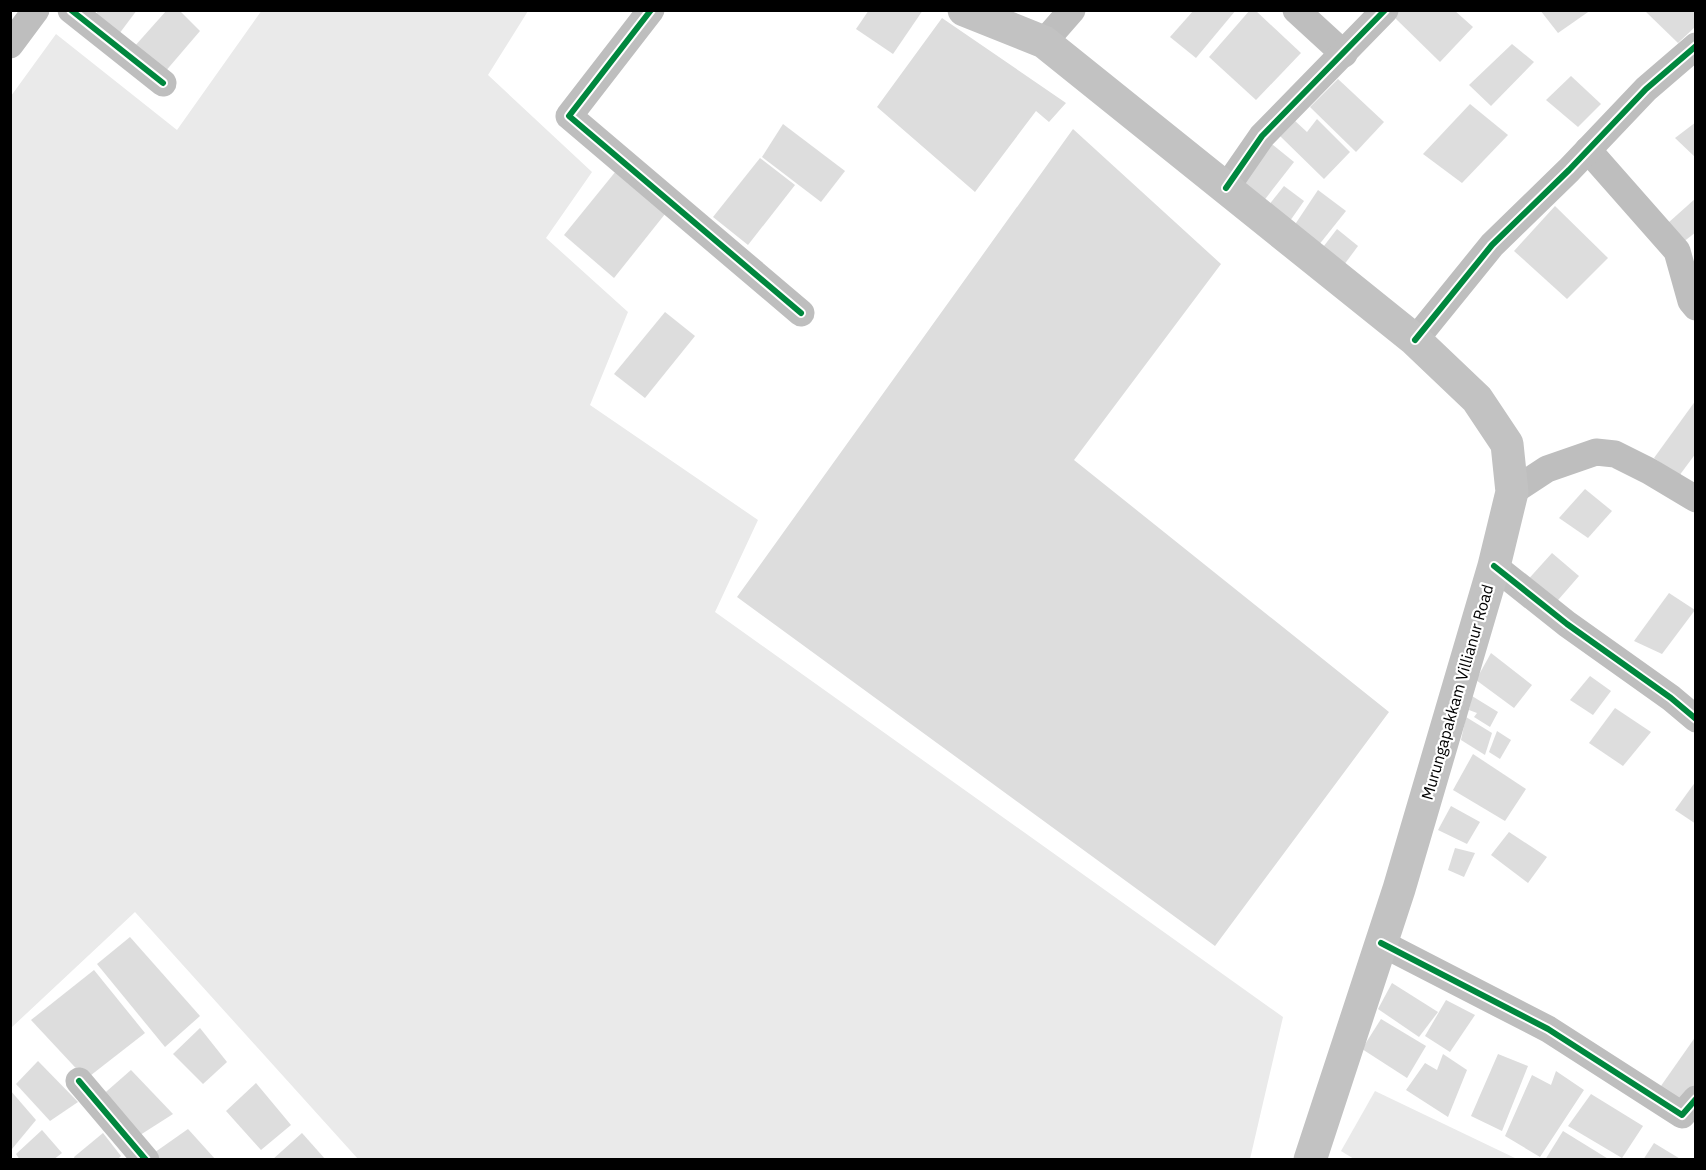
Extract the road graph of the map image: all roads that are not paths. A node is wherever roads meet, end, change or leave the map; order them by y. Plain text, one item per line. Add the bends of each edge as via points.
1 (36, 10) edge
2 (71, 10) edge
3 (651, 10) edge
4 (964, 10) edge
5 (1072, 10) edge
6 (1296, 10) edge
7 (1385, 10) edge
8 (1044, 42) junction
9 (10, 45) edge
10 (1695, 46) edge
11 (1344, 54) junction
12 (163, 83) dead end
13 (1588, 150) junction
14 (1226, 188) junction
15 (1695, 307) edge
16 (801, 314) dead end
17 (1415, 340) junction
18 (1512, 492) junction
19 (1695, 499) edge
20 (1494, 566) junction
21 (1695, 719) edge
22 (1380, 943) junction
23 (79, 1081) dead end
24 (1695, 1099) edge
25 (146, 1160) edge
26 (1310, 1160) edge

1 - 9 street
2 - 12 street
3 - 16 street via 569,116
4 - 8 main road, Murungapakkam Villianur Road
5 - 8 street
6 - 11 street
7 - 11 street
8 - 14 main road, Murungapakkam Villianur Road
10 - 13 street via 1646,89
11 - 14 street via 1262,136
13 - 15 street via 1677,251
13 - 17 street via 1492,245
14 - 17 main road, Murungapakkam Villianur Road
17 - 18 main road, Murungapakkam Villianur Road via 1477,399 1507,444
18 - 19 street via 1547,469 1596,452 1615,454
18 - 20 main road, Murungapakkam Villianur Road
20 - 21 street
20 - 22 main road, Murungapakkam Villianur Road
22 - 24 street via 1548,1029 1682,1115
22 - 26 main road, Murungapakkam Villianur Road
23 - 25 street

